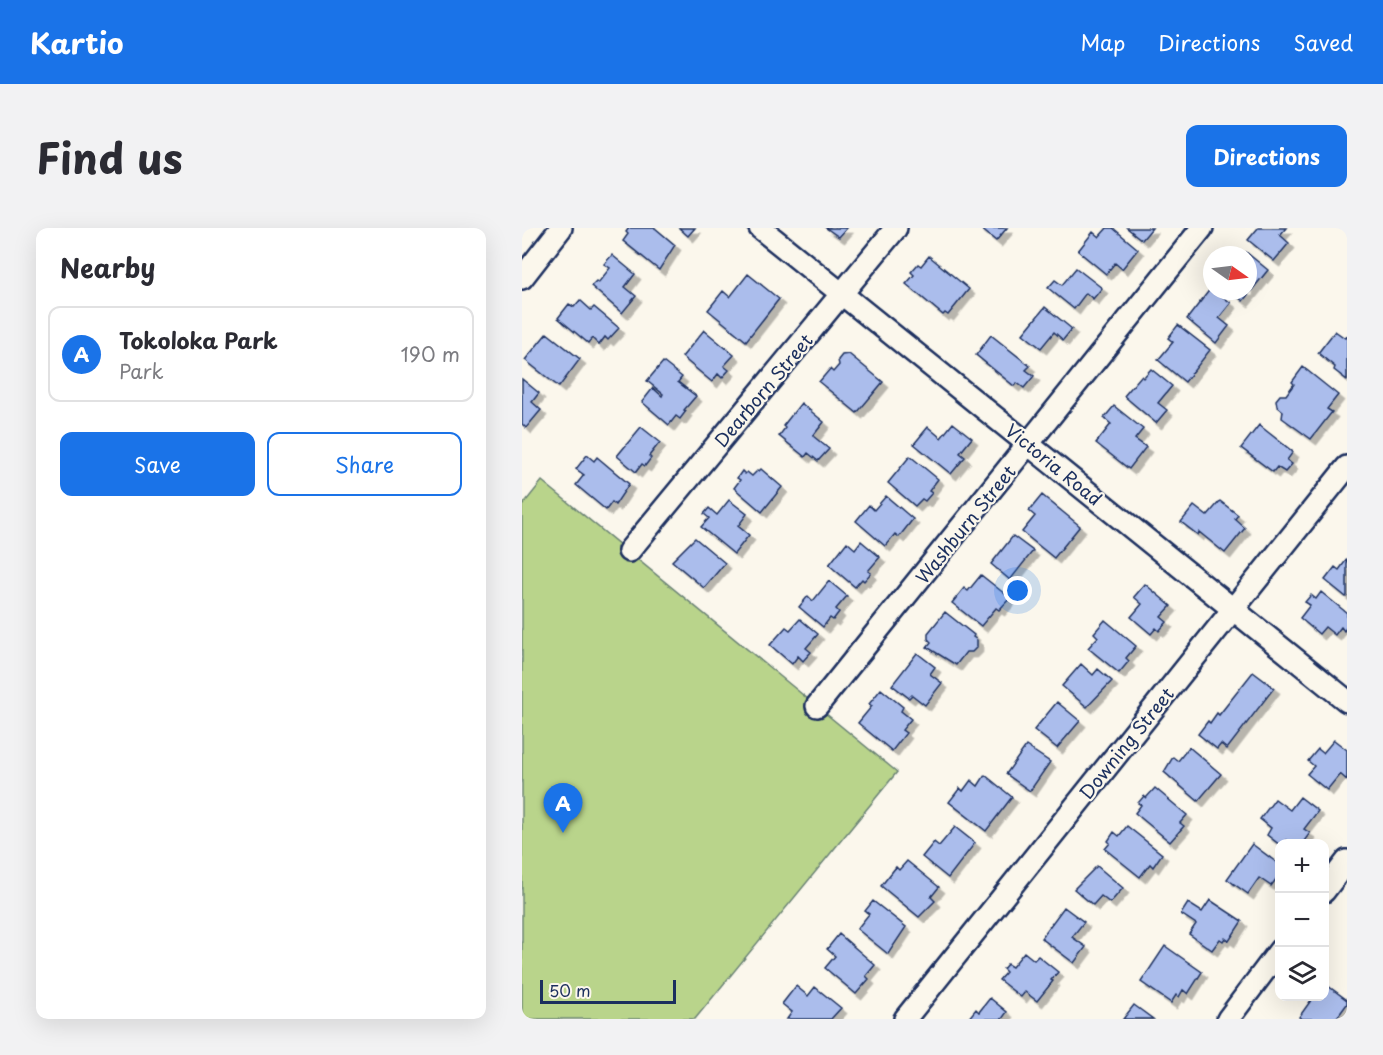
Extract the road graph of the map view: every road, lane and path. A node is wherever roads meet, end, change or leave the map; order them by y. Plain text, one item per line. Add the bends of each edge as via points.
1 (561, 228) edge
2 (760, 228) edge
3 (896, 228) edge
4 (1202, 228) edge
5 (522, 278) edge
6 (842, 294) junction
7 (1029, 445) junction
8 (1347, 466) edge
9 (629, 551) dead end
10 (1233, 609) junction
11 (1347, 701) edge
12 (817, 706) dead end
13 (1347, 861) edge
14 (1329, 884) edge
15 (1275, 957) edge
16 (905, 1019) edge
17 (1228, 1019) edge

1 - 5 street
2 - 6 street, Victoria Road
3 - 6 street, Dearborn Street
4 - 7 street, Washburn Street
6 - 7 street, Victoria Road
6 - 9 street, Dearborn Street
7 - 10 street, Victoria Road
7 - 12 street, Washburn Street
8 - 10 street, Downing Street
10 - 11 street, Victoria Road
10 - 16 street, Downing Street
13 - 14 street
15 - 17 street

